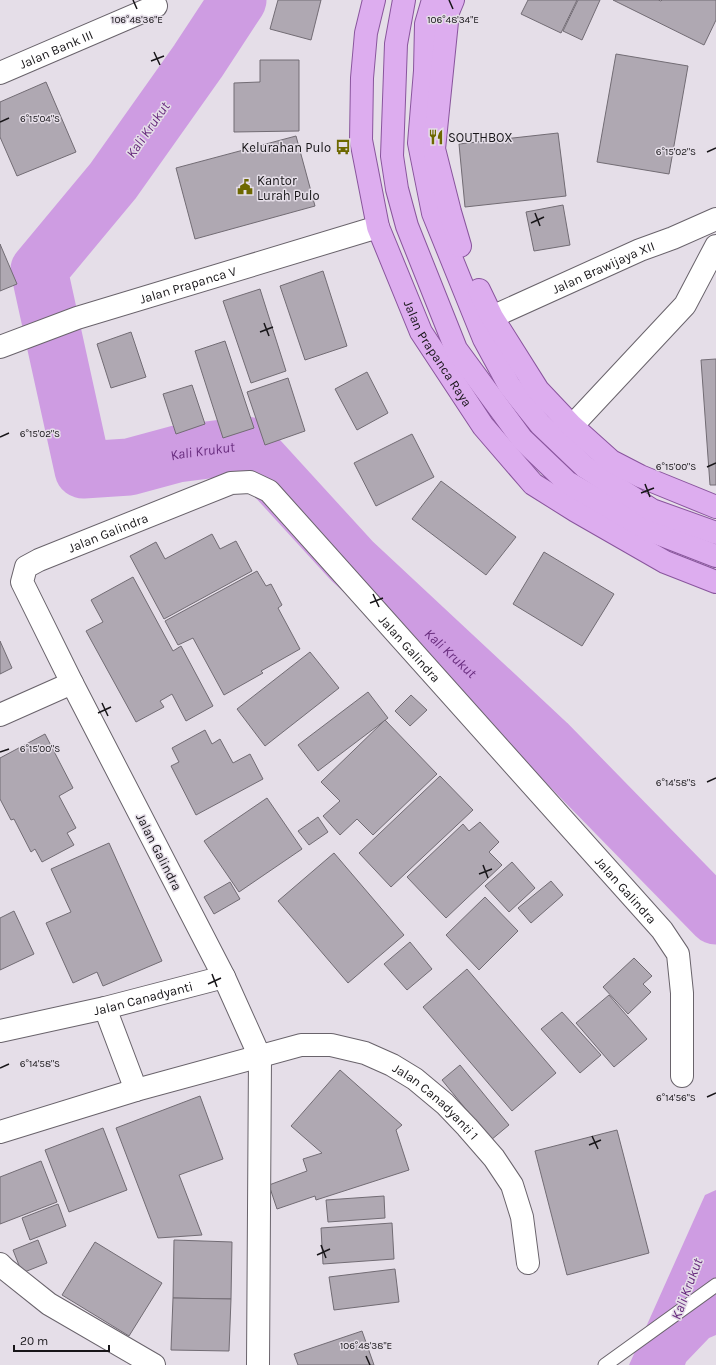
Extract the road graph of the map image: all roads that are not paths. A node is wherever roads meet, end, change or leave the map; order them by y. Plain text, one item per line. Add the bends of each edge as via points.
1 (374, 0) edge
2 (404, 0) edge
3 (433, 0) edge
4 (453, 0) edge
5 (156, 6) dead end
6 (0, 73) edge
7 (716, 219) edge
8 (378, 227) junction
9 (716, 246) edge
10 (492, 317) junction
11 (0, 347) edge
12 (572, 426) junction
13 (716, 507) edge
14 (716, 533) edge
15 (716, 556) edge
16 (716, 582) edge
17 (72, 683) junction
18 (0, 715) edge
19 (224, 978) junction
20 (105, 1008) junction
21 (0, 1031) edge
22 (260, 1057) junction
23 (682, 1076) dead end
24 (136, 1090) junction
25 (0, 1132) edge
26 (528, 1263) dead end
27 (0, 1264) edge
28 (716, 1285) edge
29 (154, 1365) edge
30 (258, 1365) edge
31 (605, 1365) edge

1 - 8 main road, Jalan Prapanca Raya via 366,33 362,78 362,140
2 - 15 main road via 396,44 392,156 397,189 408,226 456,348 522,439 567,482 648,530
3 - 14 main road via 426,24 419,143 433,213 488,345 509,385 540,424 585,467 652,510
4 - 10 main road via 448,12 434,149 463,256
5 - 6 street, Jalan Bank III
7 - 10 street, Jalan Brawijaya XII via 640,250
8 - 11 street, Jalan Prapanca V via 77,318
8 - 16 main road, Jalan Prapanca Raya via 421,332 483,426 533,484 665,562
9 - 12 street via 685,305
10 - 12 main road via 538,390
12 - 13 main road via 611,460 640,476
17 - 18 street
17 - 19 street, Jalan Galindra
17 - 23 street, Jalan Galindra via 22,582 26,567 231,483 250,482 269,491 662,930 678,954 682,993
19 - 20 street, Jalan Canadyanti
19 - 22 street
20 - 21 street, Jalan Canadyanti
20 - 24 street
22 - 24 street
22 - 26 street, Jalan Canadyanti 1 via 301,1046 331,1045 365,1053 415,1079 468,1127 512,1185 522,1217
22 - 30 street
24 - 25 street
27 - 29 street via 49,1304
28 - 31 lane

